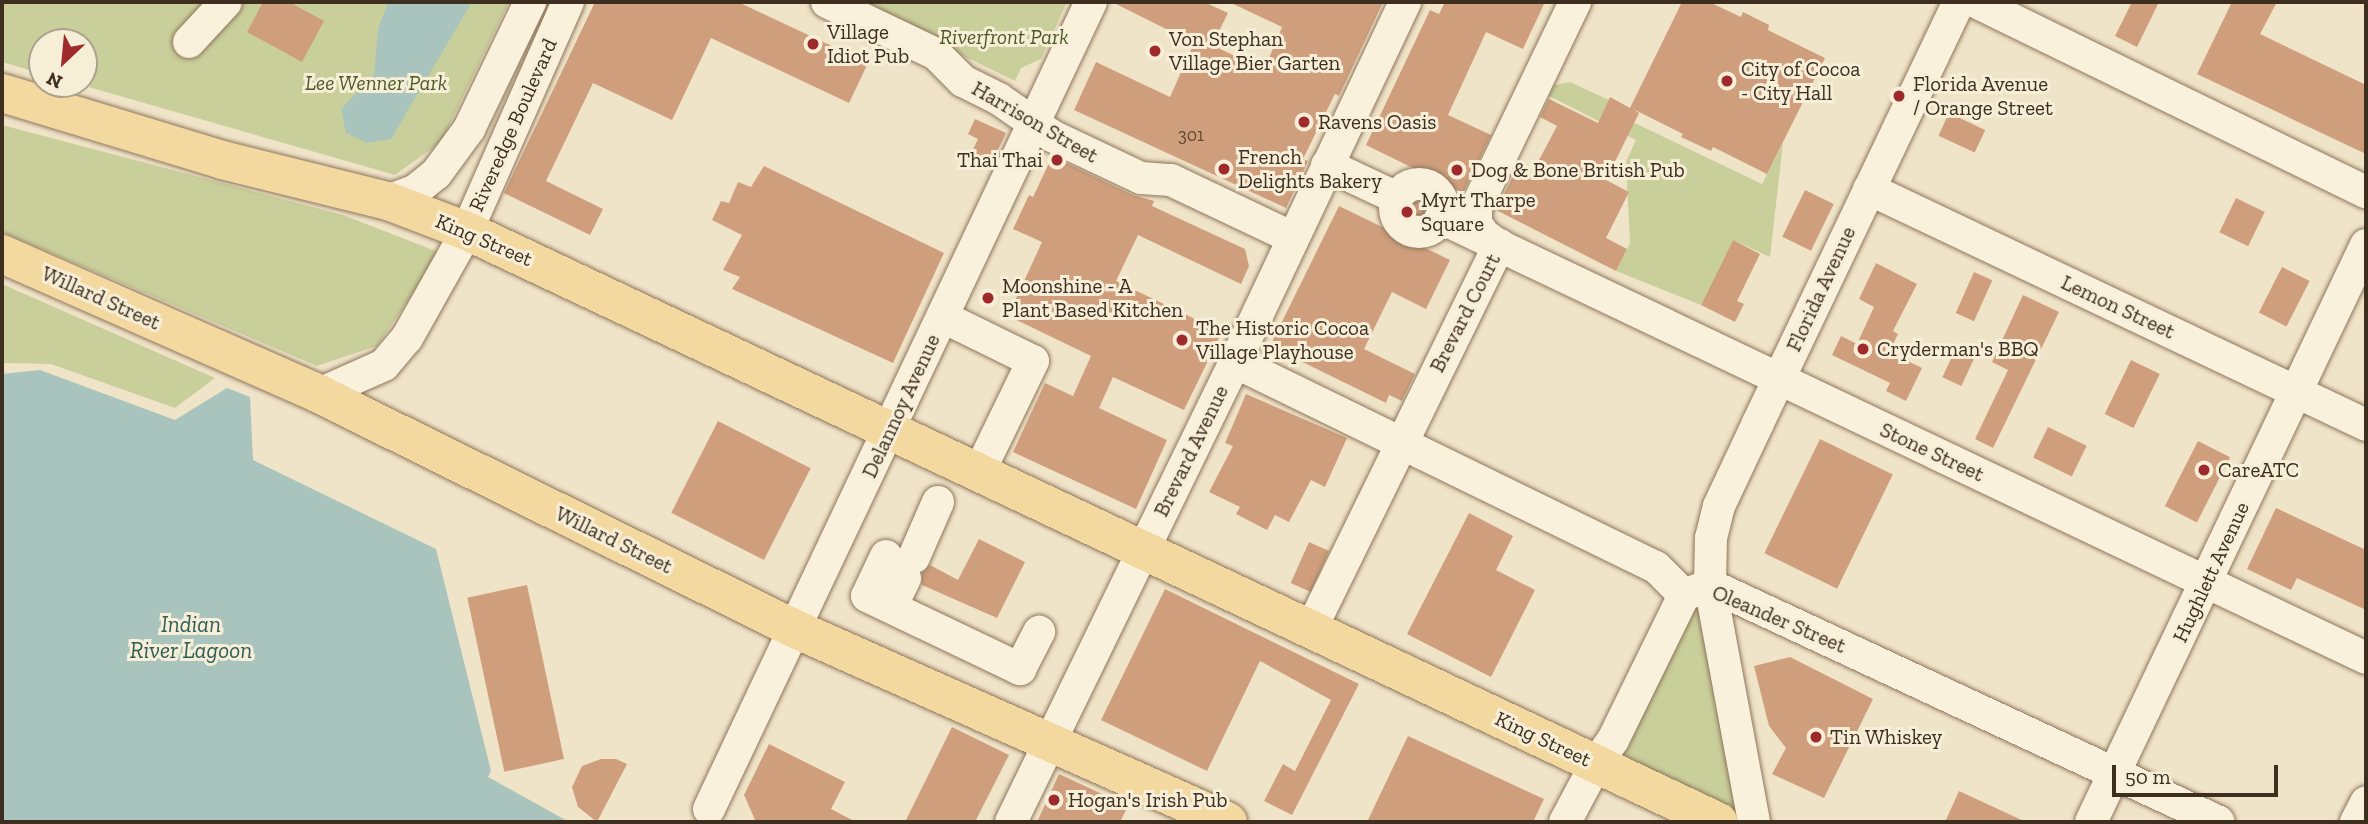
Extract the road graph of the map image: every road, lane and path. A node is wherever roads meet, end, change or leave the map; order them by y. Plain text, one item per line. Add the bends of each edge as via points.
1 (226, 2) edge
2 (530, 2) edge
3 (568, 2) edge
4 (827, 2) edge
5 (1091, 2) edge
6 (1405, 2) edge
7 (1575, 2) edge
8 (1959, 2) edge
9 (1976, 2) edge
10 (189, 43) dead end
11 (2, 93) edge
12 (1033, 123) junction
13 (1327, 165) junction
14 (1869, 189) junction
15 (2366, 192) edge
16 (388, 201) junction
17 (467, 231) junction
18 (1293, 238) junction
19 (2366, 245) edge
20 (1499, 246) junction
21 (2, 254) edge
22 (943, 317) junction
23 (1235, 362) junction
24 (1779, 378) junction
25 (2296, 391) junction
26 (319, 394) junction
27 (2366, 425) edge
28 (890, 429) junction
29 (1400, 442) junction
30 (979, 472) junction
31 (938, 502) dead end
32 (1142, 549) junction
33 (2206, 582) junction
34 (1697, 590) junction
35 (793, 628) junction
36 (1311, 629) junction
37 (1039, 632) dead end
38 (2366, 658) edge
39 (1050, 742) junction
40 (1595, 764) junction
41 (2115, 772) junction
42 (2366, 802) edge
43 (709, 809) dead end
44 (1011, 822) edge
45 (1228, 822) edge
46 (1564, 822) edge
47 (1719, 822) edge
48 (1754, 822) edge
49 (2091, 822) edge
50 (2219, 822) edge
51 (2356, 822) edge

1 - 10 street
2 - 16 street, Riveredge Boulevard via 469,130 436,174 416,190
3 - 17 street, Riveredge Boulevard
4 - 12 street, Harrison Street via 936,54 963,81
5 - 12 street, Delannoy Avenue
6 - 13 street, Brevard Avenue
7 - 20 street, Brevard Court via 1476,208 1476,223
8 - 14 street, Florida Avenue
9 - 15 street
11 - 16 main road, King Street via 222,160
12 - 18 street, Harrison Street via 1141,178 1171,180
12 - 22 street, Delannoy Avenue
13 - 18 street, Brevard Avenue
13 - 20 street via 1397,198 1398,221 1410,230 1426,232 1441,218
14 - 24 street, Florida Avenue
14 - 25 street, Lemon Street
16 - 17 main road, King Street
17 - 26 street, Riveredge Boulevard via 407,338 384,365
17 - 28 main road, King Street
18 - 23 street, Brevard Avenue
19 - 25 street, Hughlett Avenue
20 - 24 street, Stone Street
20 - 29 street, Brevard Court
21 - 26 main road, Willard Street
22 - 28 street, Delannoy Avenue
22 - 30 street via 1033,361
23 - 29 street, Oleander Street
23 - 32 street, Brevard Avenue
24 - 33 street, Stone Street
24 - 34 street, Florida Avenue via 1719,506
25 - 27 street, Lemon Street
25 - 33 street, Hughlett Avenue
26 - 35 main road, Willard Street
28 - 30 main road, King Street
28 - 35 street, Delannoy Avenue
29 - 34 street, Oleander Street
29 - 36 street, Brevard Court
30 - 32 main road, King Street
31 - 37 street via 901,564 867,596 1020,669
32 - 36 main road, King Street
32 - 39 street, Brevard Avenue
33 - 38 street, Stone Street
33 - 41 street, Hughlett Avenue
34 - 40 street, Florida Avenue
34 - 41 street, Oleander Street
34 - 48 street
35 - 39 main road, Willard Street
35 - 43 street, Delannoy Avenue
36 - 40 main road, King Street
39 - 44 street, Brevard Avenue
39 - 45 main road, Willard Street
40 - 46 street, Florida Avenue
40 - 47 main road, King Street
41 - 49 street, Hughlett Avenue
41 - 50 street, Oleander Street
42 - 51 street

